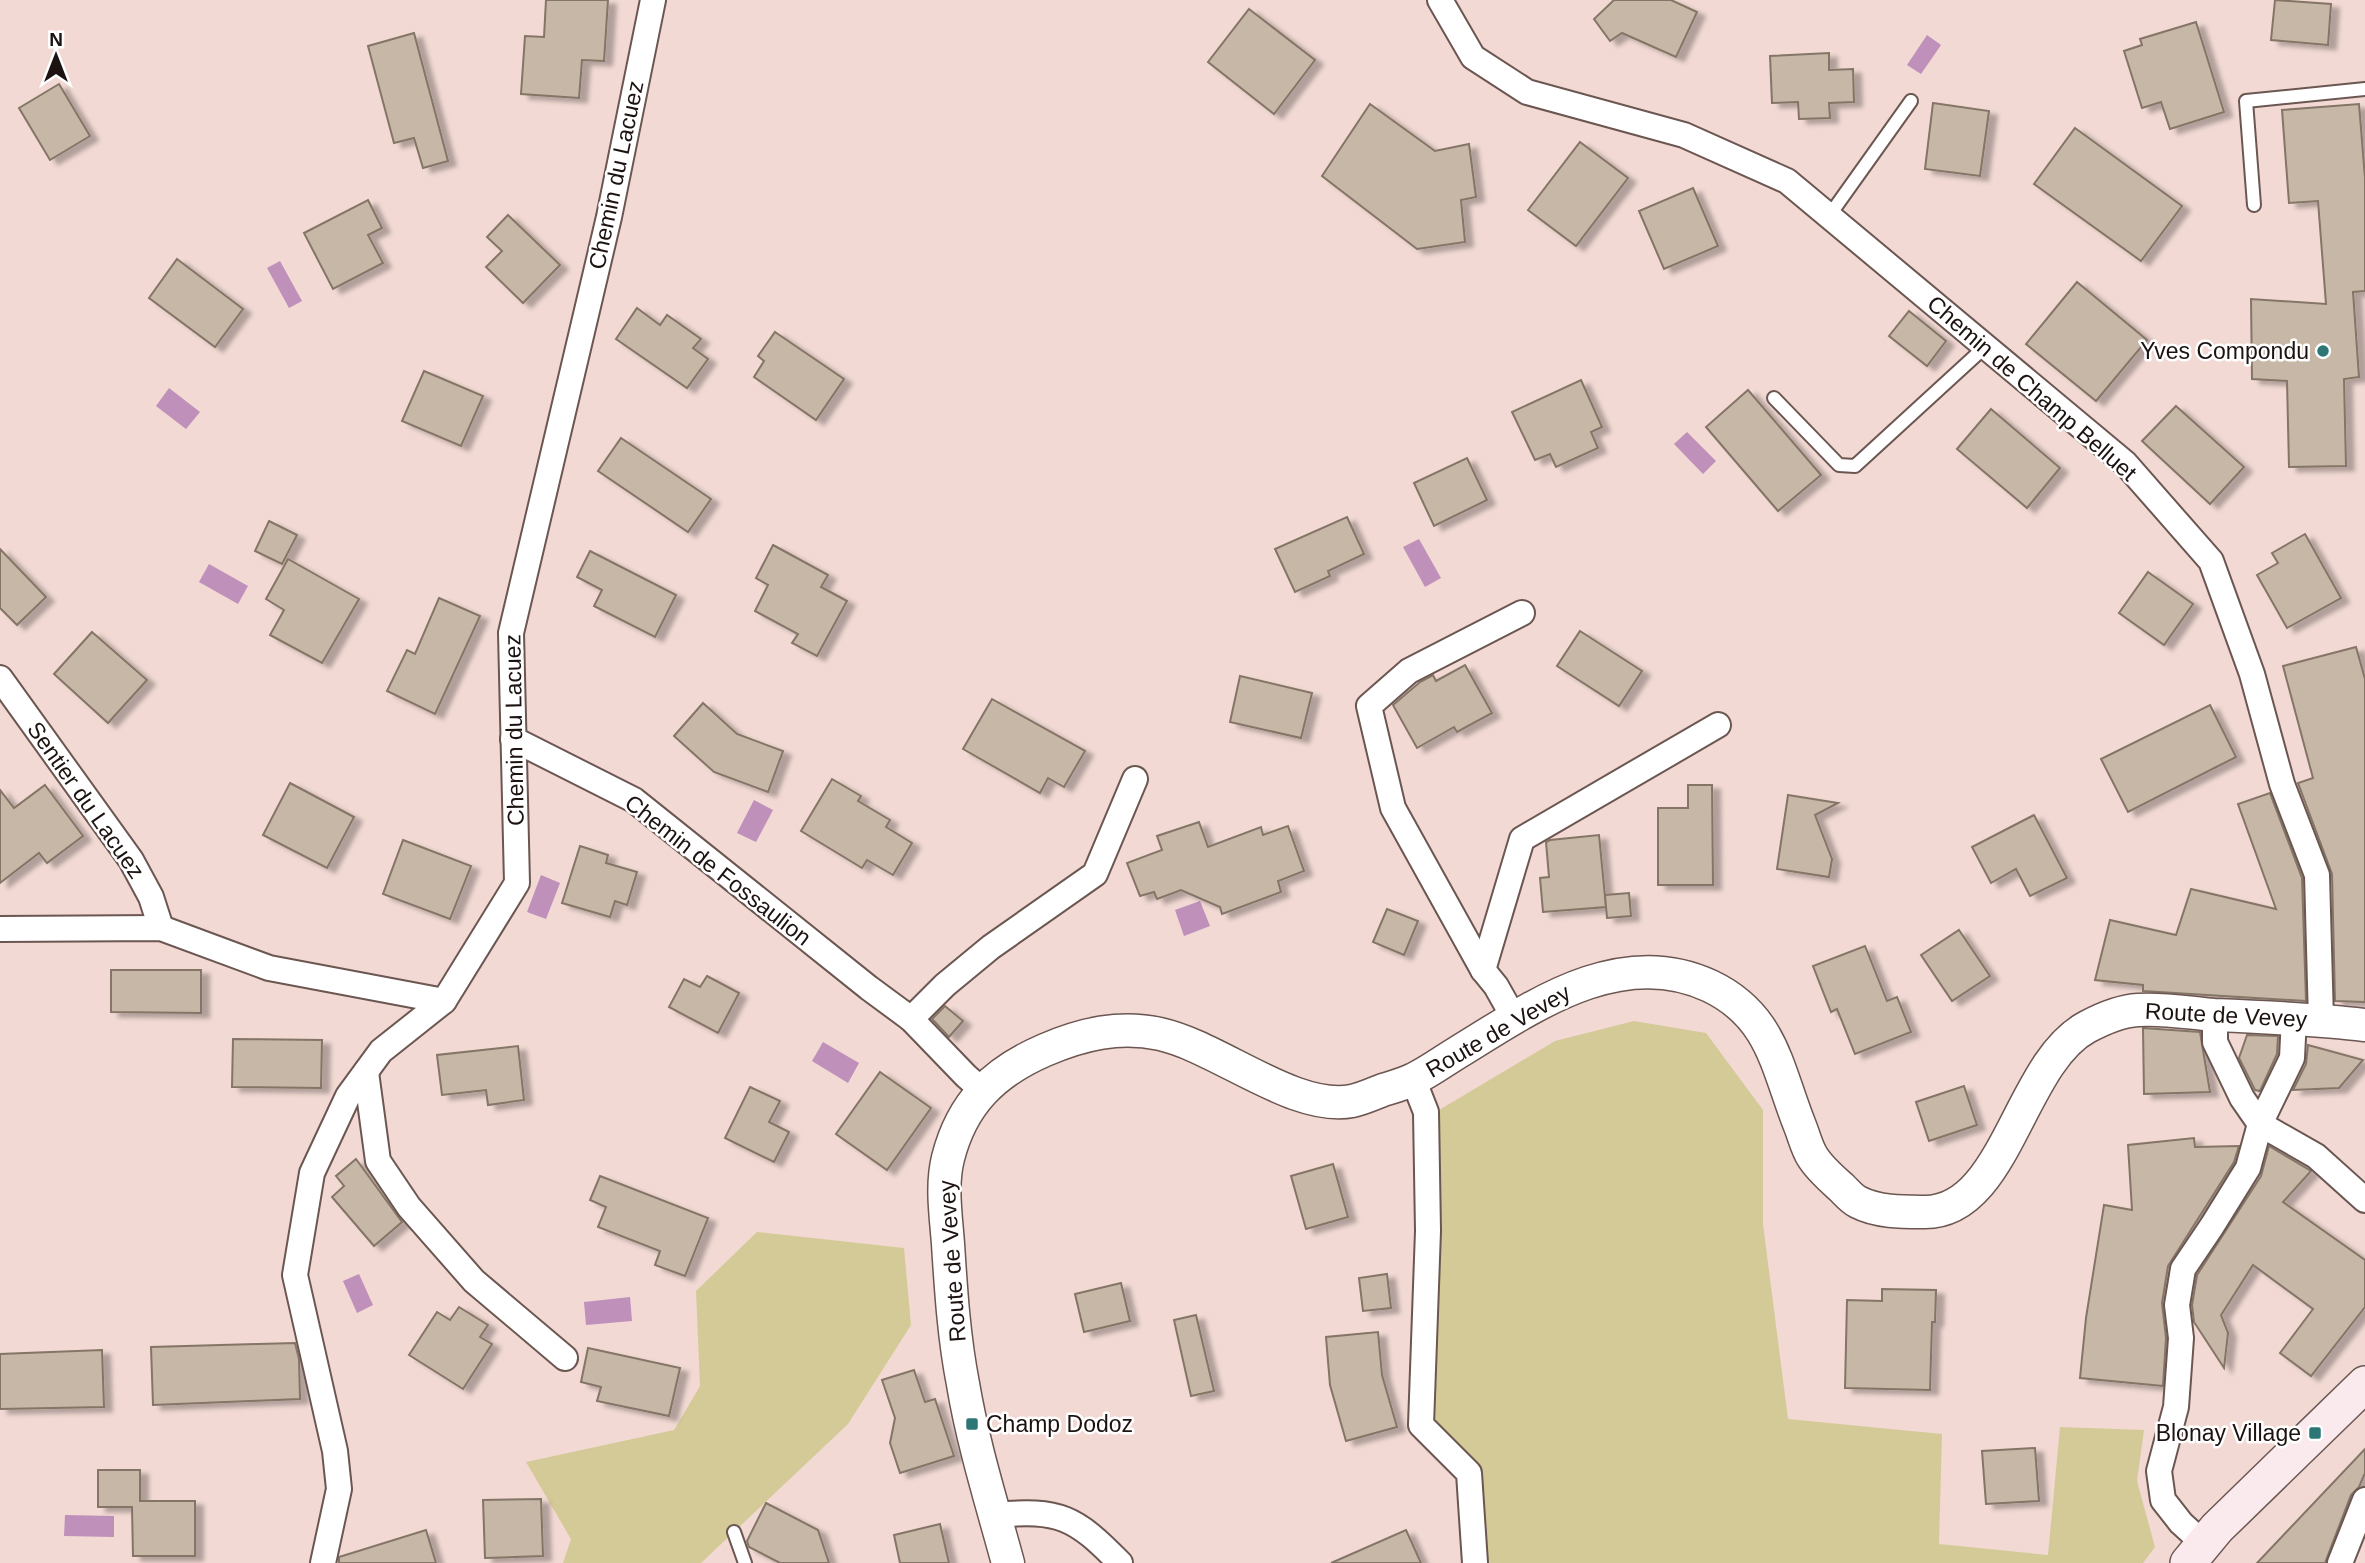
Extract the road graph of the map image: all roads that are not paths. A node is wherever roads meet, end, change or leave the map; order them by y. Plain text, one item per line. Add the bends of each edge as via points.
1 (653, 0) edge
2 (1440, 0) edge
3 (2365, 89) edge
4 (1911, 101) dead end
5 (2255, 205) dead end
6 (1829, 216) junction
7 (1986, 346) junction
8 (1774, 398) dead end
9 (1522, 613) dead end
10 (0, 678) edge
11 (1718, 725) dead end
12 (513, 739) junction
13 (1135, 779) dead end
14 (161, 928) junction
15 (0, 929) edge
16 (1483, 970) junction
17 (444, 1001) junction
18 (2214, 1014) junction
19 (1514, 1018) junction
20 (2307, 1018) junction
21 (911, 1019) junction
22 (2365, 1025) edge
23 (366, 1072) junction
24 (1413, 1080) junction
25 (982, 1090) junction
26 (2260, 1125) junction
27 (2365, 1200) edge
28 (565, 1358) dead end
29 (2365, 1384) edge
30 (2365, 1500) edge
31 (995, 1515) junction
32 (734, 1532) dead end
33 (2196, 1554) edge
34 (323, 1563) edge
35 (745, 1563) edge
36 (1008, 1563) edge
37 (1120, 1563) edge
38 (1475, 1563) edge
39 (2340, 1563) edge

1 - 12 street, Chemin du Lacuez via 609,217 511,633
2 - 6 street, Chemin de Champ Belluet via 1473,57 1527,92 1684,135 1787,181
3 - 5 lane via 2246,101
4 - 6 lane
6 - 7 street, Chemin de Champ Belluet
7 - 8 lane via 1855,466 1839,465
7 - 20 street, Chemin de Champ Belluet via 2126,463 2211,561 2252,674 2282,784 2317,875
9 - 16 street via 1409,671 1369,706 1393,808
10 - 14 street, Sentier du Lacuez via 131,860
11 - 16 street via 1522,839
12 - 17 street, Chemin du Lacuez via 517,883
12 - 21 street, Chemin de Fossaulion via 634,800
13 - 21 street via 1095,874 991,947
14 - 15 street
14 - 17 street via 270,968
16 - 19 street
17 - 23 street, Chemin du Lacuez via 382,1051
18 - 19 street, Route de Vevey via 2137,1010 2087,1027 2064,1042 2028,1098 1993,1167 1966,1199 1932,1213 1889,1211 1858,1202 1833,1180 1813,1158 1766,1037 1733,1000 1711,986 1670,974 1627,972 1585,982
18 - 20 street, Route de Vevey
18 - 26 street via 2214,1042
19 - 24 street, Route de Vevey
20 - 22 street, Route de Vevey
20 - 26 street, Chemin de Champ Belluet
21 - 25 street, Chemin de Fossaulion
23 - 28 street via 378,1161 409,1207 474,1281
23 - 34 street, Chemin du Lacuez via 348,1096 312,1172 295,1275 335,1451 339,1489
24 - 25 street, Route de Vevey via 1350,1102 1318,1100 1163,1034 1103,1030 1027,1058
24 - 38 street, Route de Vevey via 1426,1112 1428,1231 1421,1425 1469,1473
25 - 31 street, Route de Vevey via 958,1129 944,1185 950,1287 963,1387
26 - 27 street via 2316,1156
26 - 33 street, Chemin de Champ Belluet via 2248,1168 2183,1269 2177,1305 2181,1338 2176,1407 2160,1471 2163,1500
29 - 33 main road
30 - 39 street
31 - 36 street, Route de Vevey
31 - 37 street via 1031,1512 1060,1516 1092,1534
32 - 35 lane

